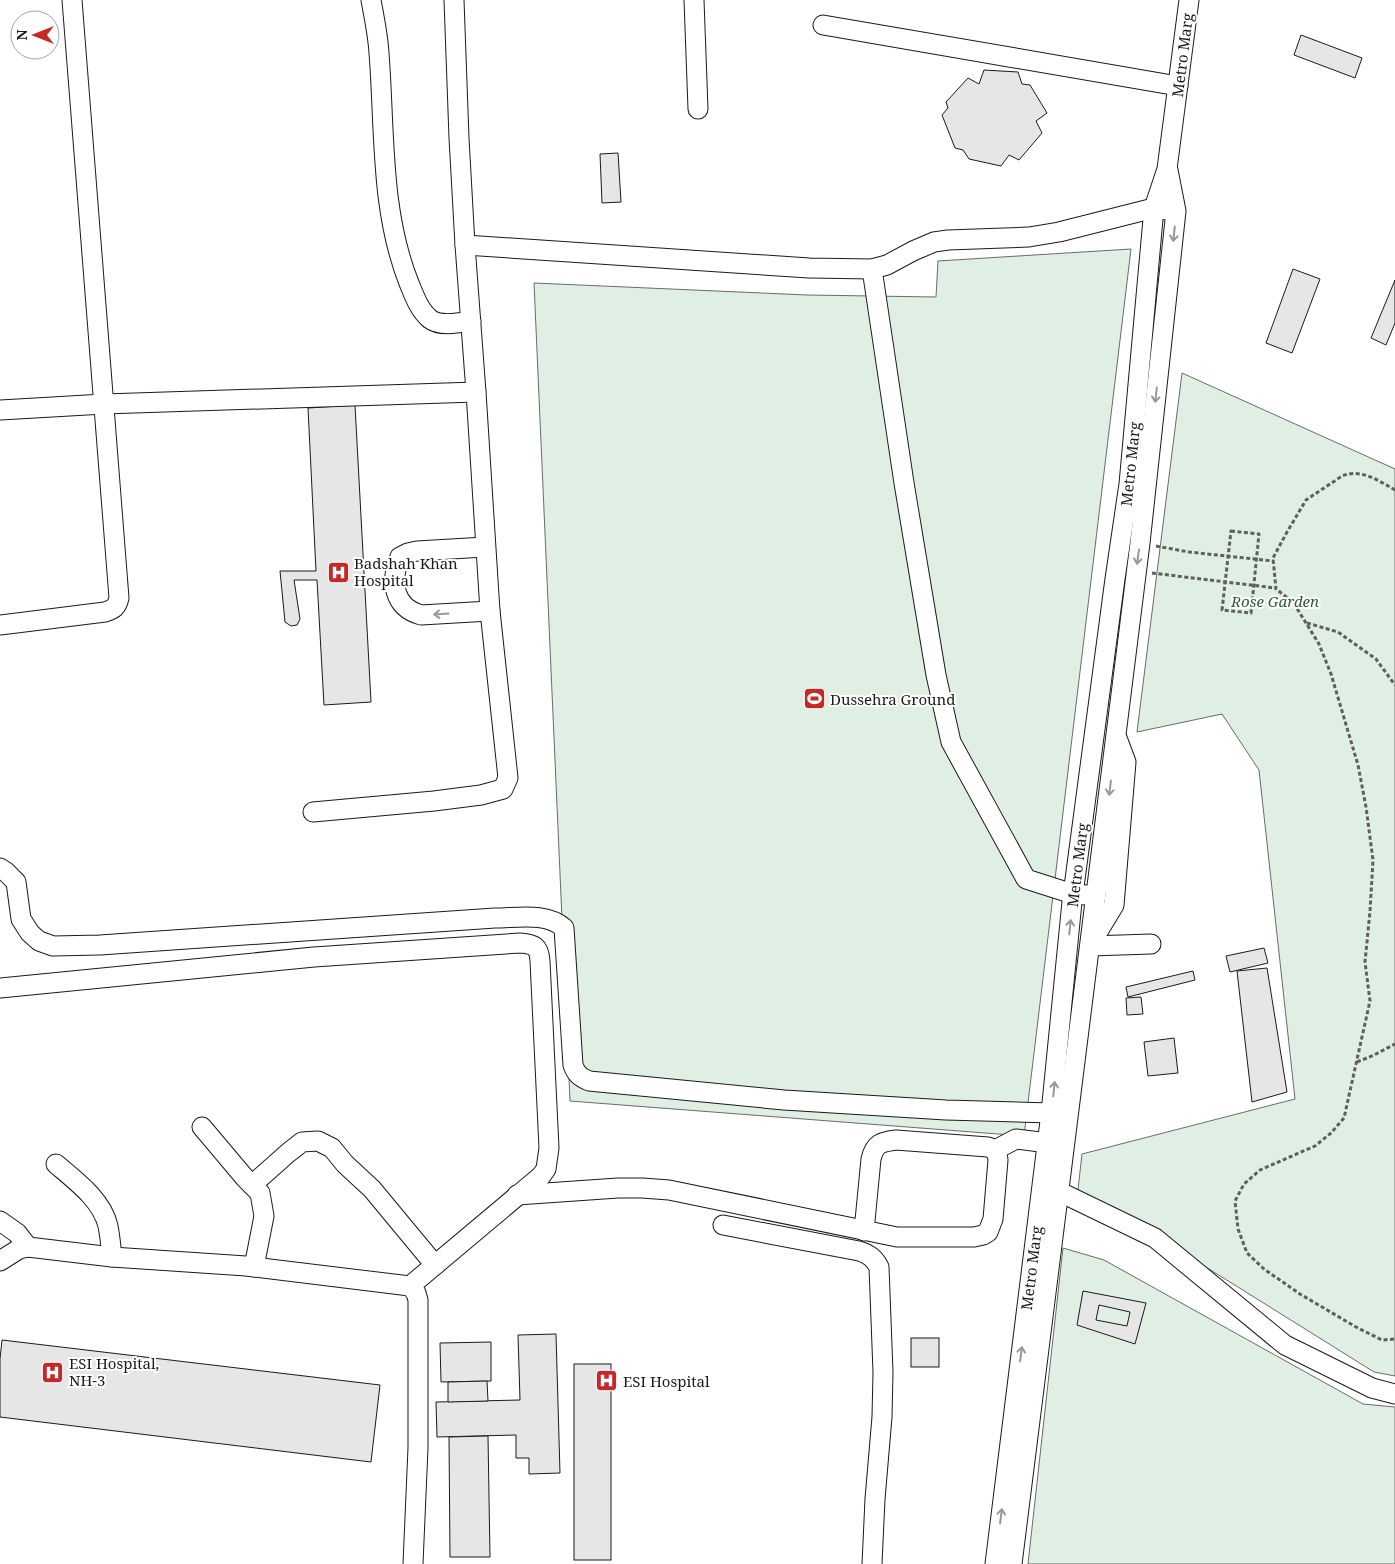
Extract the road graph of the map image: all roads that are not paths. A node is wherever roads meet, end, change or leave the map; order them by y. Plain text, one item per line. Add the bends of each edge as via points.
1 (72, 0) edge
2 (371, 0) edge
3 (454, 0) edge
4 (694, 0) edge
5 (1189, 0) edge
6 (823, 25) dead end
7 (1178, 86) junction
8 (698, 109) dead end
9 (1167, 169) junction
10 (1154, 208) junction
11 (1176, 211) junction
12 (465, 245) junction
13 (872, 269) junction
14 (471, 321) junction
15 (476, 392) junction
16 (104, 404) junction
17 (0, 410) edge
18 (485, 547) junction
19 (490, 611) junction
20 (0, 625) edge
21 (1116, 735) junction
22 (313, 812) dead end
23 (0, 868) edge
24 (1073, 894) junction
25 (1096, 896) junction
26 (1151, 944) dead end
27 (1090, 946) junction
28 (0, 988) edge
29 (1052, 1113) junction
30 (202, 1128) dead end
31 (1048, 1143) junction
32 (995, 1150) junction
33 (56, 1164) dead end
34 (252, 1186) junction
35 (1051, 1190) junction
36 (517, 1195) junction
37 (0, 1221) edge
38 (723, 1225) dead end
39 (864, 1231) junction
40 (28, 1247) junction
41 (112, 1257) junction
42 (0, 1261) edge
43 (435, 1265) junction
44 (254, 1268) junction
45 (410, 1286) junction
46 (1395, 1394) edge
47 (413, 1564) edge
48 (872, 1564) edge
49 (995, 1564) edge
50 (1012, 1564) edge

1 - 16 street
2 - 14 street via 379,52 390,209 402,265 423,312 432,321
3 - 12 street
4 - 8 street
5 - 7 street, Metro Marg
6 - 7 street
7 - 9 street, Metro Marg
9 - 10 street, Metro Marg
9 - 11 street, Metro Marg
10 - 11 street
10 - 13 street via 1029,237 934,242
10 - 24 street, Metro Marg via 1129,484
11 -> 21 street, Metro Marg
12 - 13 street via 809,268
12 - 14 street
13 - 24 street via 936,675 951,742 1026,879
14 - 15 street
15 - 16 street
15 - 18 street
16 - 17 street
16 - 20 street via 118,604 105,612
18 - 19 street
19 -> 18 street via 416,614 402,605 395,581 400,557 408,553
19 - 22 street via 508,778 503,789 481,796 434,802
21 -> 25 street, Metro Marg
21 - 27 street via 1126,762 1114,906
23 - 29 street via 16,882 21,919 30,933 39,941 53,946 495,918 548,919 564,928 573,1065 582,1078 784,1100
24 - 25 street
29 -> 24 street, Metro Marg
25 - 27 street, Metro Marg
26 - 27 street
27 - 35 street, Metro Marg
28 - 36 street via 314,958 520,943 535,946 540,961 549,1148 546,1168 541,1176
29 - 31 street, Metro Marg
30 - 34 street
31 - 32 street via 1016,1139
31 - 35 street, Metro Marg
32 - 39 street via 896,1140 878,1145 871,1159
32 - 39 street via 998,1160 994,1219 988,1232 960,1238 897,1237
33 - 41 street via 85,1190 104,1215
34 - 43 street via 302,1142 318,1141 332,1148 372,1189
34 - 44 street via 260,1193 264,1216
35 - 46 street via 1154,1238 1285,1345 1372,1388
49 -> 35 street, Metro Marg
35 - 50 street, Metro Marg
36 - 39 street via 654,1188
36 - 43 street
37 - 40 street via 17,1233
38 - 48 street via 859,1251 872,1256 879,1267 882,1417
40 - 41 street
40 - 42 street
41 - 44 street
43 - 45 street
44 - 45 street
45 - 47 street via 418,1300 418,1448

